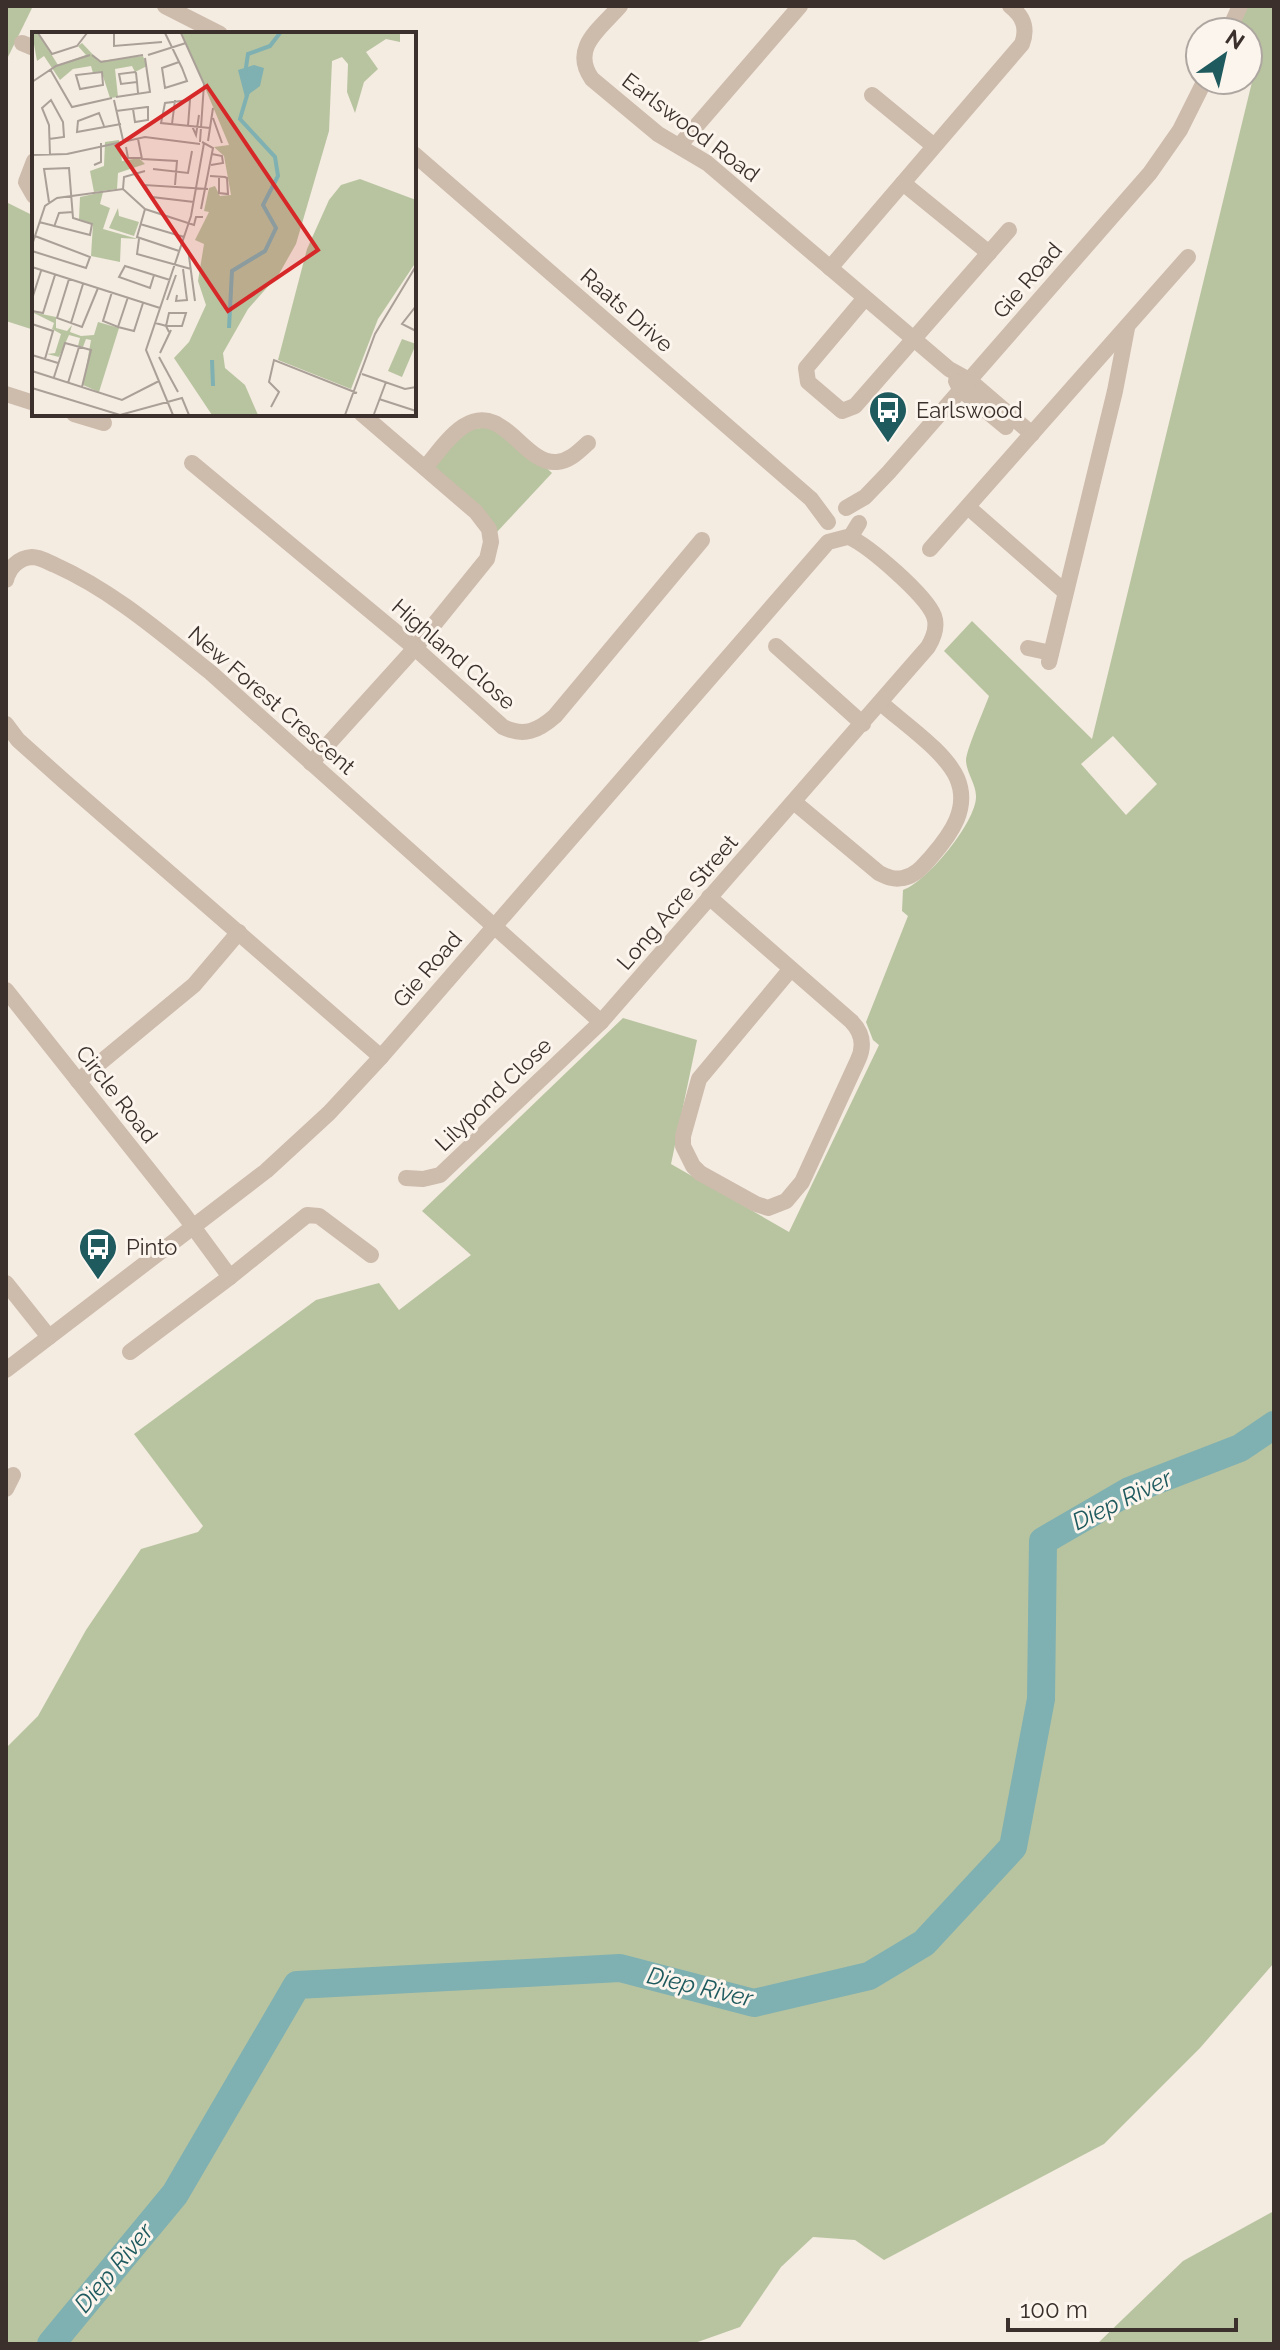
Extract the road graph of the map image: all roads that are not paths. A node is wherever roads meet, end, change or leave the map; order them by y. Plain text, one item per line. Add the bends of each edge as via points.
1 (165, 6) edge
2 (620, 6) edge
3 (800, 6) edge
4 (1010, 6) edge
5 (216, 32) edge
6 (872, 95) dead end
7 (1197, 96) edge
8 (679, 146) junction
9 (934, 146) junction
10 (416, 156) edge
11 (32, 166) edge
12 (903, 183) junction
13 (32, 192) edge
14 (1009, 230) dead end
15 (989, 253) junction
16 (1188, 257) dead end
17 (830, 268) junction
18 (865, 298) junction
19 (1127, 326) junction
20 (913, 339) junction
21 (1094, 364) junction
22 (965, 384) junction
23 (1115, 391) junction
24 (6, 394) edge
25 (32, 402) edge
26 (81, 416) edge
27 (364, 416) edge
28 (104, 423) dead end
29 (1028, 438) junction
30 (588, 443) dead end
31 (192, 463) dead end
32 (426, 467) junction
33 (968, 507) junction
34 (844, 527) junction
35 (702, 540) dead end
36 (930, 549) dead end
37 (7, 572) edge
38 (1065, 592) junction
39 (776, 646) dead end
40 (415, 648) junction
41 (1028, 648) dead end
42 (881, 703) junction
43 (6, 724) edge
44 (863, 724) junction
45 (311, 763) junction
46 (794, 802) junction
47 (709, 897) junction
48 (494, 925) junction
49 (239, 932) junction
50 (790, 970) junction
51 (6, 990) edge
52 (601, 1022) junction
53 (381, 1057) junction
54 (78, 1081) junction
55 (406, 1178) dead end
56 (193, 1226) junction
57 (371, 1255) dead end
58 (230, 1277) junction
59 (6, 1283) edge
60 (49, 1337) junction
61 (130, 1352) dead end
62 (6, 1370) edge

1 - 5 street
2 - 8 street, Earlswood Road via 586,46 584,68 658,134
3 - 8 street
4 - 9 street via 1025,27 1022,44
6 - 9 street
7 - 22 street, Gie Road via 1150,173
8 - 17 street, Earlswood Road via 707,163
9 - 12 street
10 - 34 street, Raats Drive
11 - 13 street via 26,182
12 - 15 street
12 - 17 street
14 - 15 street
15 - 20 street
16 - 19 street
17 - 18 street, Earlswood Road
18 - 20 street, Earlswood Road
18 - 20 street via 806,368 808,382 837,408 855,406
19 - 21 street
19 - 23 street
20 - 22 street, Earlswood Road
21 - 23 street via 1111,367
21 - 29 street
22 - 29 street, Earlswood Road
22 - 34 street, Gie Road
23 - 38 street
24 - 25 street
26 - 28 street
27 - 32 street
29 - 33 street
30 - 32 street via 571,458 548,461 496,423 475,421 451,437
31 - 40 street, Highland Close
32 - 40 street via 476,512 489,529 491,542 473,579
33 - 36 street
33 - 38 street
34 - 42 street, Raats Drive via 934,616 935,633 928,647
34 - 48 street, Gie Road
35 - 40 street, Highland Close via 555,716 537,730 514,733 503,727
37 - 45 street, New Forest Crescent via 33,557 102,590 210,672
38 - 41 street via 1050,658
39 - 44 street
40 - 45 street
42 - 44 street, Long Acre Street
42 - 46 street via 956,776 961,805 952,833 913,875 890,878
43 - 49 street
44 - 46 street, Long Acre Street
45 - 48 street, New Forest Crescent
46 - 47 street, Long Acre Street
47 - 50 street
47 - 52 street, Long Acre Street
48 - 52 street
48 - 53 street, Gie Road
49 - 53 street
49 - 54 street via 194,985
50 - 50 street via 855,1025 862,1047 802,1182 786,1201 768,1208 700,1173 686,1157 683,1136 699,1079
51 - 54 street, Circle Road
52 - 55 street, Lilypond Close via 440,1175
53 - 56 street, Gie Road via 304,1138
54 - 56 street, Circle Road
56 - 58 street, Circle Road
56 - 60 street, Gie Road
57 - 58 street via 319,1216 307,1215
58 - 61 street
59 - 60 street
60 - 62 street, Gie Road

